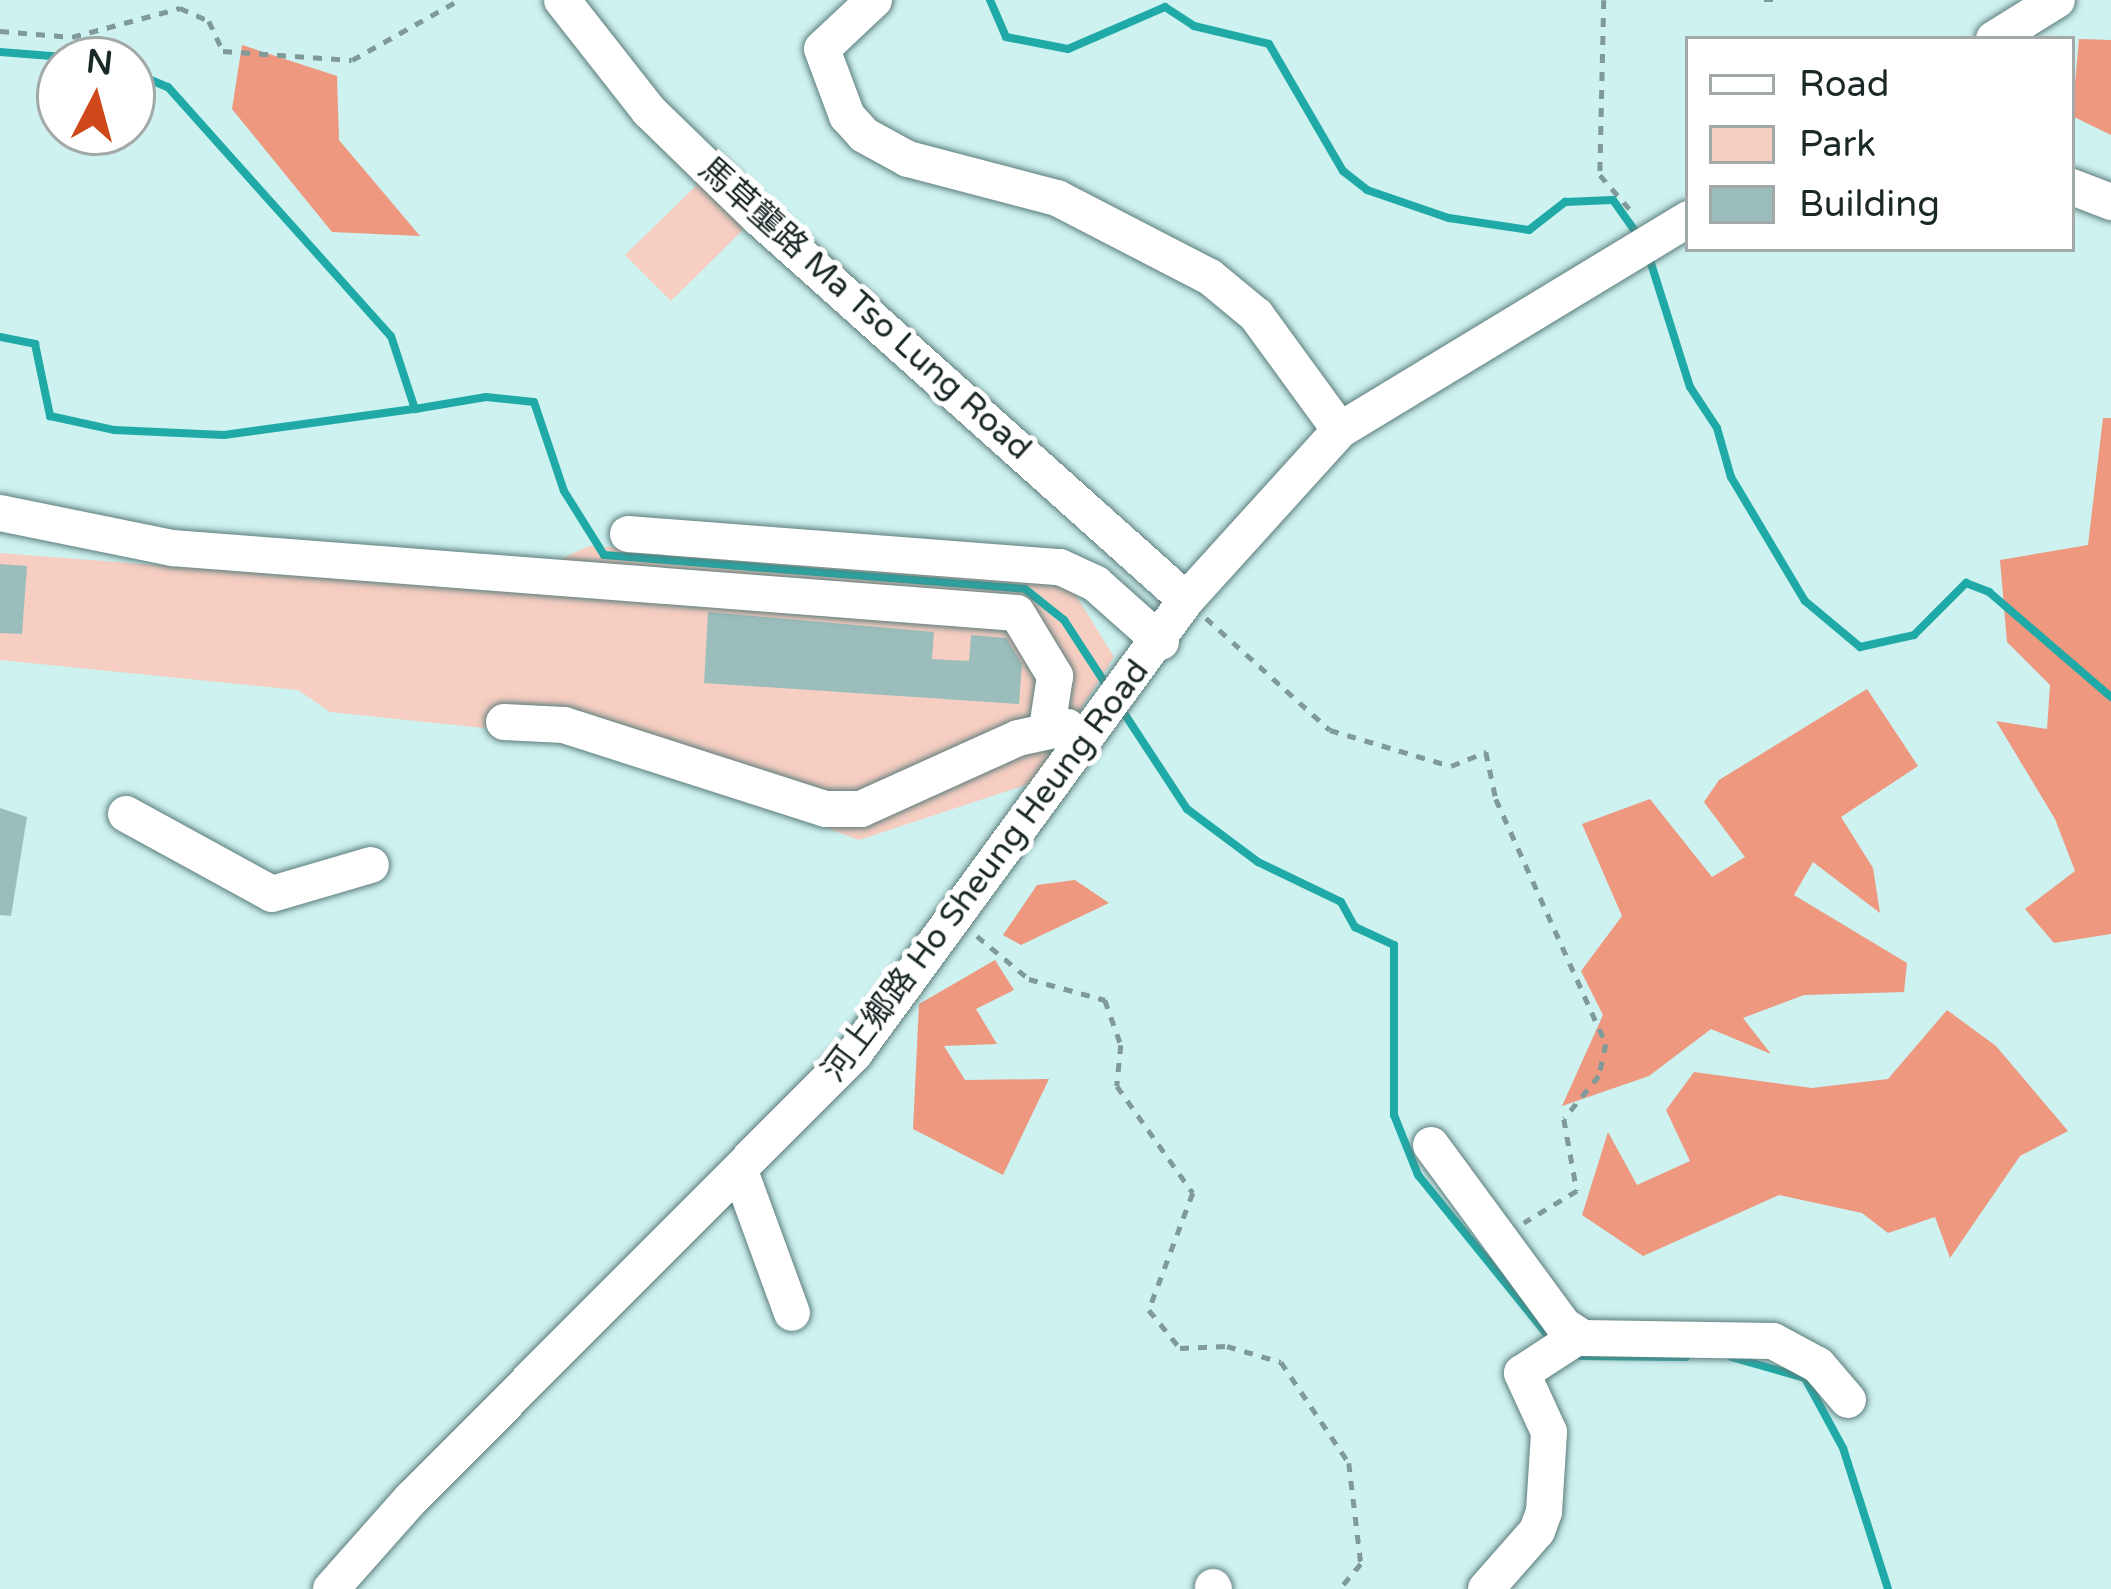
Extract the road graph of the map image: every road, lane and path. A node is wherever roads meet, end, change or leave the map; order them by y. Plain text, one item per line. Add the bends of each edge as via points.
1 (458, 0) edge
2 (562, 0) edge
3 (874, 0) edge
4 (1604, 0) edge
5 (1764, 0) edge
6 (1776, 0) edge
7 (2057, 0) edge
8 (0, 31) edge
9 (1999, 36) edge
10 (2075, 188) edge
11 (2111, 202) edge
12 (1672, 229) edge
13 (1340, 430) junction
14 (0, 513) edge
15 (628, 534) dead end
16 (1186, 600) junction
17 (1161, 642) junction
18 (504, 722) dead end
19 (1046, 728) junction
20 (1088, 739) junction
21 (126, 814) dead end
22 (371, 865) dead end
23 (954, 916) junction
24 (1431, 1145) dead end
25 (740, 1171) junction
26 (1499, 1238) junction
27 (792, 1312) dead end
28 (1579, 1336) junction
29 (1848, 1400) dead end
30 (331, 1589) edge
31 (1340, 1589) edge
32 (1486, 1589) edge

1 - 8 path via 352,60 223,51 208,21 179,8 72,37
2 - 16 street, 馬草壟路 Ma Tso Lung Road via 649,111 758,217
3 - 13 street via 822,50 847,116 864,135 908,159 1057,198 1210,277 1256,315
4 - 12 path via 1600,175
5 - 6 path
7 - 9 street
10 - 11 street
12 - 13 street, 河上鄉路 Ho Sheung Heung Road
13 - 16 street, 河上鄉路 Ho Sheung Heung Road
14 - 19 street via 172,548 1016,614 1039,638 1055,676
15 - 17 street via 1060,567 1096,584
16 - 17 street, 河上鄉路 Ho Sheung Heung Road
16 - 26 path via 1330,730 1451,766 1486,752 1496,800 1606,1044 1599,1076 1564,1119 1577,1191
17 - 20 street, 河上鄉路 Ho Sheung Heung Road
18 - 19 street via 564,725 844,809 861,809
19 - 20 street via 1060,723
20 - 23 street, 河上鄉路 Ho Sheung Heung Road
21 - 22 street via 272,894
23 - 25 street, 河上鄉路 Ho Sheung Heung Road via 854,1054
23 - 31 path via 1029,979 1105,1000 1121,1045 1117,1086 1193,1192 1149,1310 1180,1348 1227,1346 1281,1362 1348,1463 1360,1564
24 - 26 street
25 - 27 street
25 - 30 street, 河上鄉路 Ho Sheung Heung Road
26 - 28 street
28 - 29 street via 1773,1341 1818,1365
28 - 32 street via 1522,1373 1549,1432 1544,1512 1538,1531

